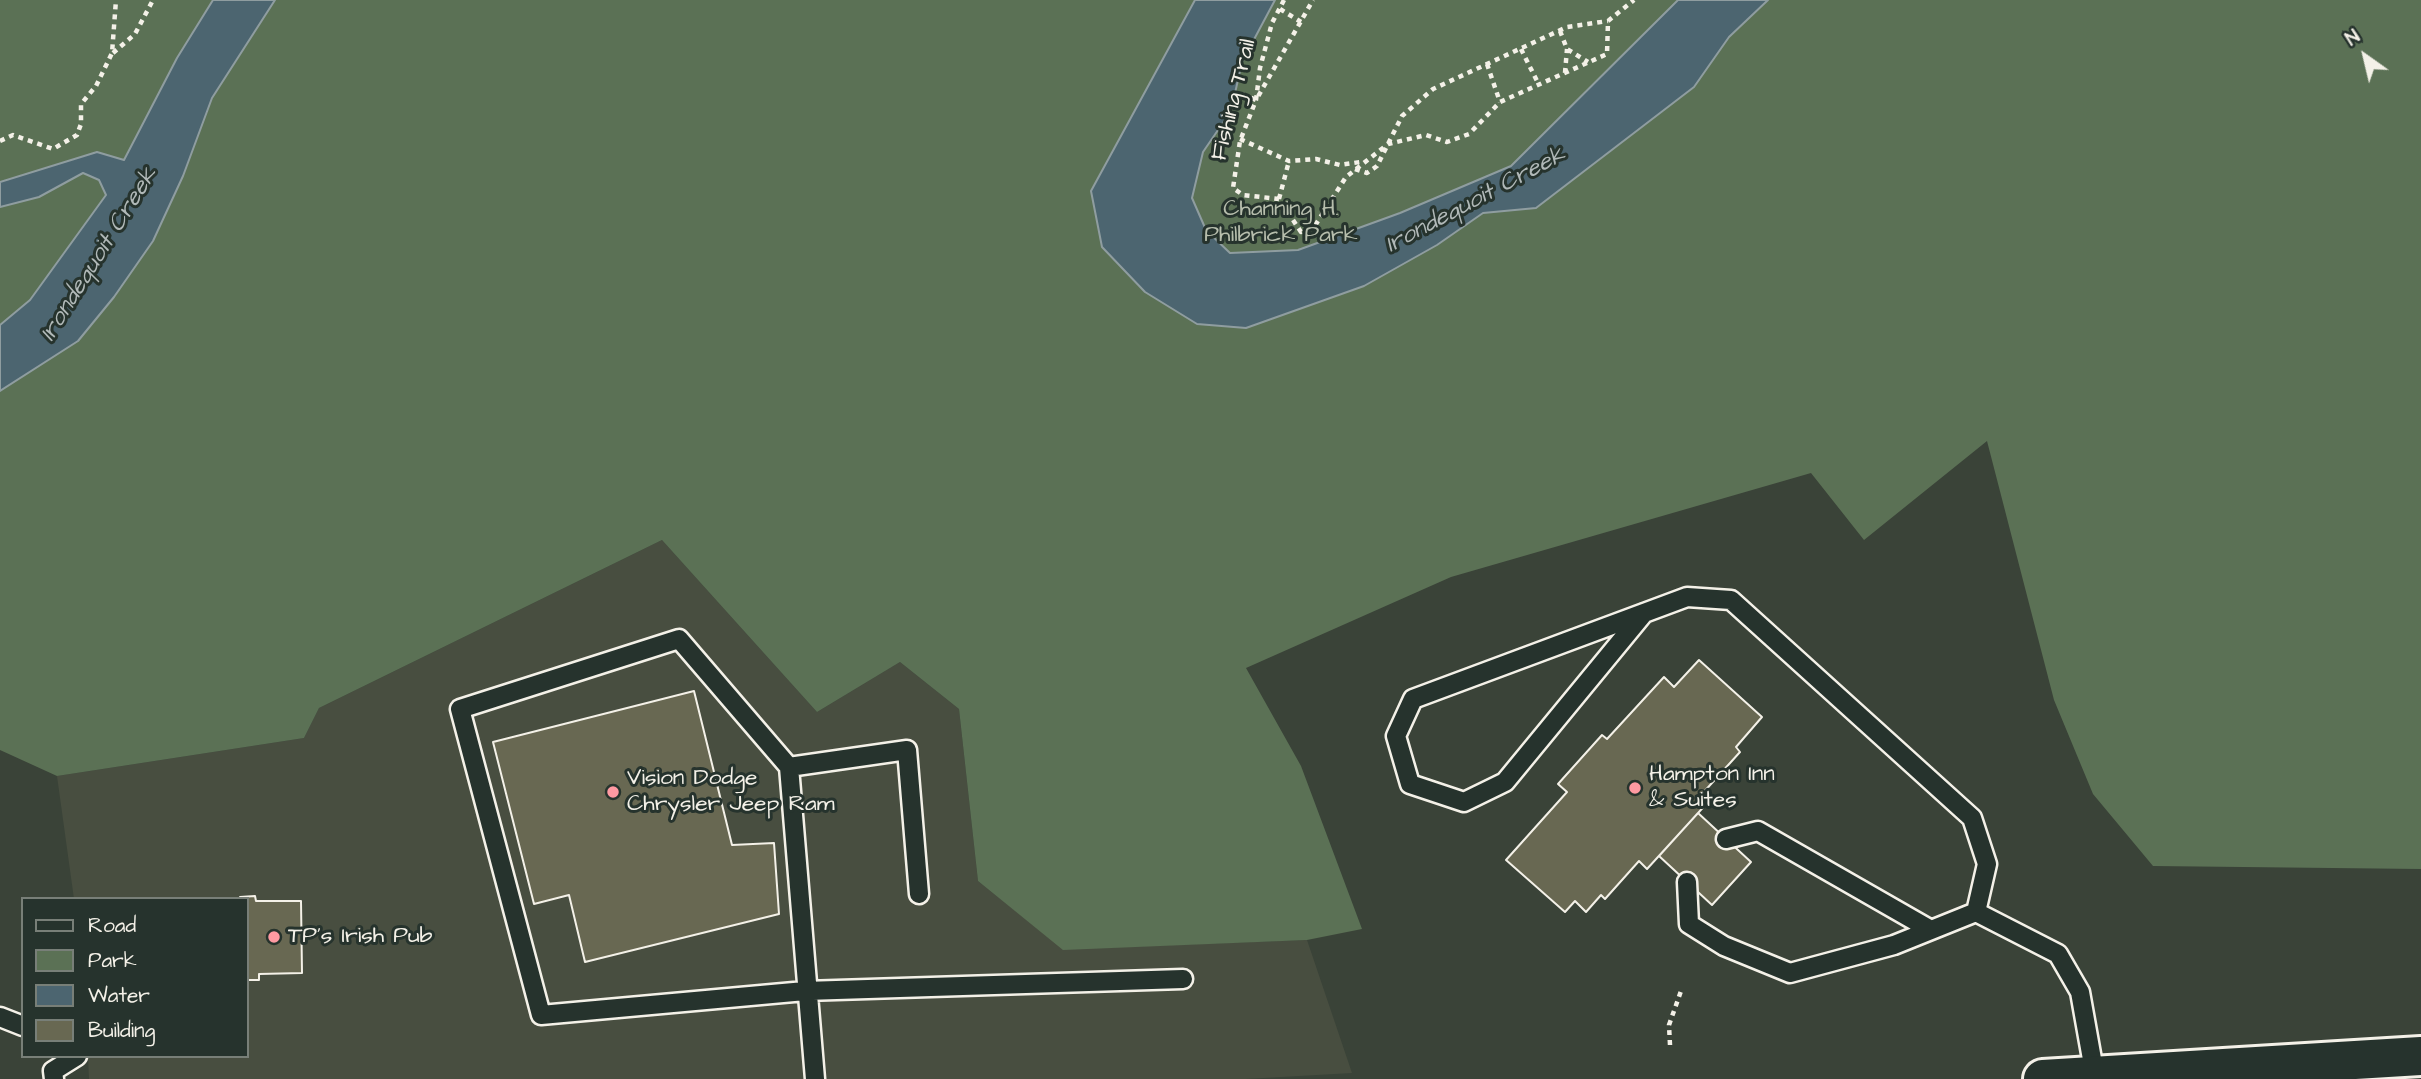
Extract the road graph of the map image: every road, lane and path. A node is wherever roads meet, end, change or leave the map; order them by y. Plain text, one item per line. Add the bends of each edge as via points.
1 (116, 0) edge
2 (153, 0) edge
3 (1284, 0) edge
4 (1313, 0) edge
5 (1634, 0) edge
6 (1280, 9) junction
7 (1301, 22) junction
8 (1608, 22) junction
9 (1560, 31) junction
10 (1521, 49) junction
11 (1567, 49) junction
12 (112, 53) junction
13 (1588, 63) junction
14 (1487, 64) junction
15 (1564, 73) junction
16 (1539, 85) junction
17 (1242, 94) dead end
18 (1256, 100) junction
19 (1500, 102) junction
20 (1240, 139) junction
21 (0, 142) edge
22 (1388, 144) junction
23 (1289, 161) junction
24 (1361, 162) junction
25 (1354, 169) junction
26 (1279, 199) junction
27 (1644, 613) junction
28 (789, 767) junction
29 (1726, 839) dead end
30 (1687, 882) dead end
31 (919, 894) dead end
32 (1976, 912) junction
33 (1931, 930) junction
34 (1183, 979) dead end
35 (1681, 990) dead end
36 (805, 991) junction
37 (0, 1017) edge
38 (21, 1025) edge
39 (1670, 1045) dead end
40 (2421, 1056) edge
41 (73, 1058) edge
42 (51, 1069) edge
43 (2243, 1073) edge
44 (2095, 1076) junction
45 (815, 1079) edge
46 (2043, 1079) edge

1 - 12 path
2 - 12 path via 135,34
3 - 6 path, Fishing Trail
4 - 7 path
5 - 8 path
6 - 7 path
6 - 18 path, Fishing Trail via 1260,68
7 - 18 path
8 - 9 path
8 - 13 path via 1607,54
9 - 10 path
9 - 11 path
10 - 14 path
10 - 16 path
11 - 13 path
11 - 15 path
12 - 21 path via 81,104 77,135 53,149 13,135
13 - 15 path
14 - 19 path
14 - 22 path via 1433,89 1402,116
15 - 16 path
16 - 19 path
17 - 18 path
18 - 20 path, Fishing Trail
19 - 22 path via 1469,134 1447,142 1426,135
20 - 23 path
20 - 26 path, Fishing Trail via 1233,188 1243,195
22 - 24 path
22 - 25 path via 1377,166 1367,173
23 - 24 path
23 - 26 path
24 - 25 path
25 - 26 path via 1316,224 1301,232
27 - 27 lane via 1413,699 1396,736 1410,783 1464,802 1505,782
27 - 32 lane via 1688,597 1731,600 1949,794 1972,818 1987,864
28 - 31 lane via 907,750
28 - 36 lane
28 - 36 lane via 679,639 460,709 541,1015
29 - 33 lane via 1758,831
30 - 33 lane via 1689,924 1724,946 1790,974
32 - 33 lane
32 - 44 lane via 2058,954 2080,992
34 - 36 lane
35 - 39 path via 1669,1025
36 - 45 lane
37 - 38 lane
40 - 43 main road
41 - 42 lane
43 - 44 main road
44 - 46 main road

